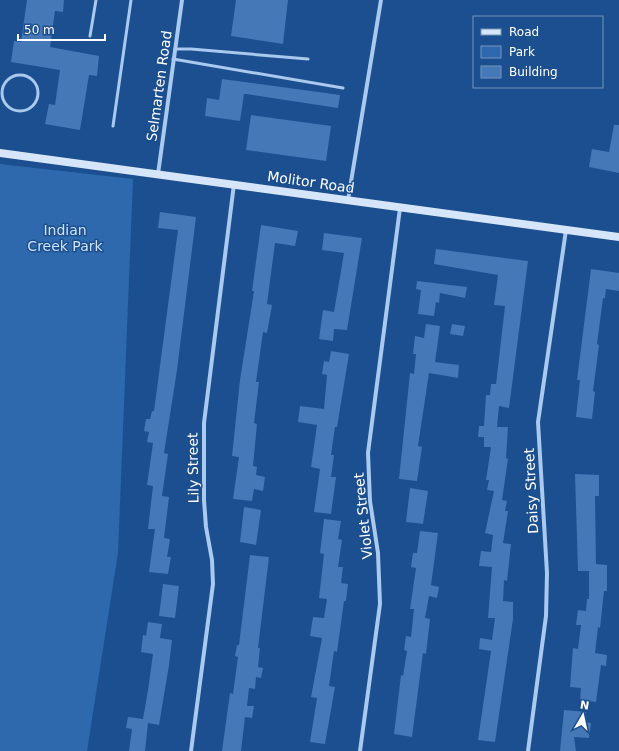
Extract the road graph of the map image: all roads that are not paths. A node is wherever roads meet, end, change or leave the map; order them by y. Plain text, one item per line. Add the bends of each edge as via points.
1 (96, 0) edge
2 (131, 0) edge
3 (182, 0) edge
4 (381, 0) edge
5 (90, 36) dead end
6 (175, 50) junction
7 (173, 59) junction
8 (308, 59) dead end
9 (343, 88) dead end
10 (2, 89) edge
11 (113, 126) dead end
12 (0, 153) edge
13 (158, 174) junction
14 (234, 184) junction
15 (348, 200) junction
16 (400, 207) junction
17 (566, 230) junction
18 (619, 237) edge
19 (191, 751) edge
20 (360, 751) edge
21 (528, 751) edge

1 - 5 lane
2 - 11 lane
3 - 6 street, Selmarten Road
4 - 15 street
6 - 7 street, Selmarten Road
6 - 8 lane via 191,49
7 - 9 lane
7 - 13 street, Selmarten Road
10 - 10 lane via 12,77 23,75 29,77 37,86 38,97 26,110 14,110 5,102
12 - 13 street, Molitor Road
13 - 14 street, Molitor Road
14 - 15 street, Molitor Road
14 - 19 street, Lily Street via 204,424 204,500 213,584
15 - 16 street, Molitor Road
16 - 17 street, Molitor Road
16 - 20 street, Violet Street via 368,453 370,501 379,559 380,604
17 - 18 street, Molitor Road
17 - 21 street, Daisy Street via 538,422 547,580 546,616

